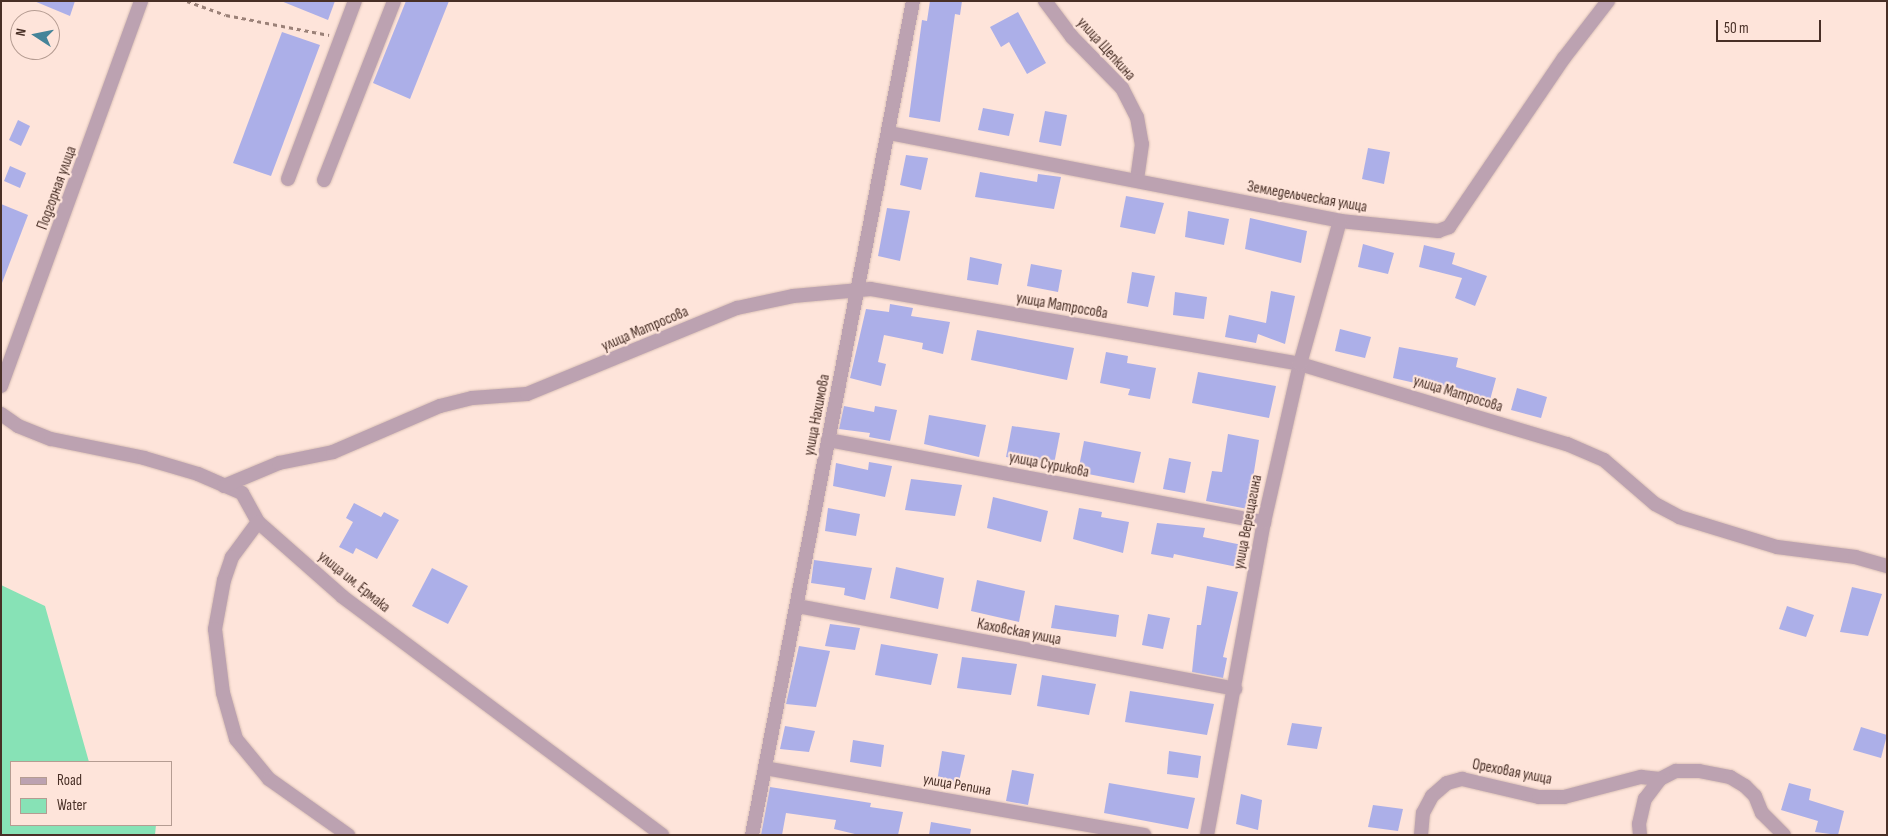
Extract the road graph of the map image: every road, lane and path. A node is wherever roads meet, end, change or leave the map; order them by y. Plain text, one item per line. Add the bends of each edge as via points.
1 (141, 1) edge
2 (187, 1) edge
3 (355, 1) edge
4 (394, 1) edge
5 (914, 1) edge
6 (1045, 1) edge
7 (1608, 1) edge
8 (330, 35) dead end
9 (888, 133) junction
10 (288, 179) dead end
11 (324, 180) dead end
12 (1137, 181) junction
13 (1340, 221) junction
14 (858, 289) junction
15 (1300, 364) junction
16 (1, 386) edge
17 (1, 414) edge
18 (828, 440) junction
19 (224, 486) junction
20 (258, 522) junction
21 (1264, 522) junction
22 (1887, 566) edge
23 (796, 606) junction
24 (1235, 689) junction
25 (765, 768) junction
26 (1660, 779) junction
27 (348, 835) edge
28 (662, 835) edge
29 (752, 835) edge
30 (1144, 835) edge
31 (1207, 835) edge
32 (1421, 835) edge
33 (1640, 835) edge
34 (1784, 835) edge

1 - 16 street, Подгорная улица
2 - 8 path via 226,15
3 - 10 street
4 - 11 street
5 - 9 street, улица Нахимова
6 - 12 street, улица Щепкина via 1072,37 1122,88 1138,117 1142,144
7 - 13 street, Земледельческая улица via 1564,58 1449,226 1438,231
9 - 12 street, Земледельческая улица
9 - 14 street, улица Нахимова
12 - 13 street, Земледельческая улица
13 - 15 street, улица Верещагина
14 - 15 street, улица Матросова via 881,290
14 - 18 street, улица Нахимова
14 - 19 street, улица Матросова via 793,296 737,308 528,394 472,398 440,406 333,452 279,463
15 - 21 street, улица Верещагина
15 - 22 street, улица Матросова via 1567,444 1604,460 1655,504 1679,517 1778,547 1855,557
17 - 19 street, улица им. Ермака via 18,426 51,439 144,458
18 - 21 street, улица Сурикова
18 - 23 street, улица Нахимова
19 - 20 street, улица им. Ермака via 242,493
20 - 27 street via 232,557 224,580 215,630 223,693 236,739 269,779
20 - 28 street, улица им. Ермака via 342,596
21 - 24 street, улица Верещагина
23 - 24 street, Каховская улица
23 - 25 street, улица Нахимова
24 - 31 street, улица Верещагина
25 - 29 street, улица Нахимова
25 - 30 street, улица Репина
26 - 32 street, Ореховая улица via 1640,777 1564,797 1539,797 1462,779 1447,782 1432,796 1422,813
26 - 33 street via 1645,799 1638,824
26 - 34 street via 1676,771 1699,770 1730,777 1755,796 1762,812

